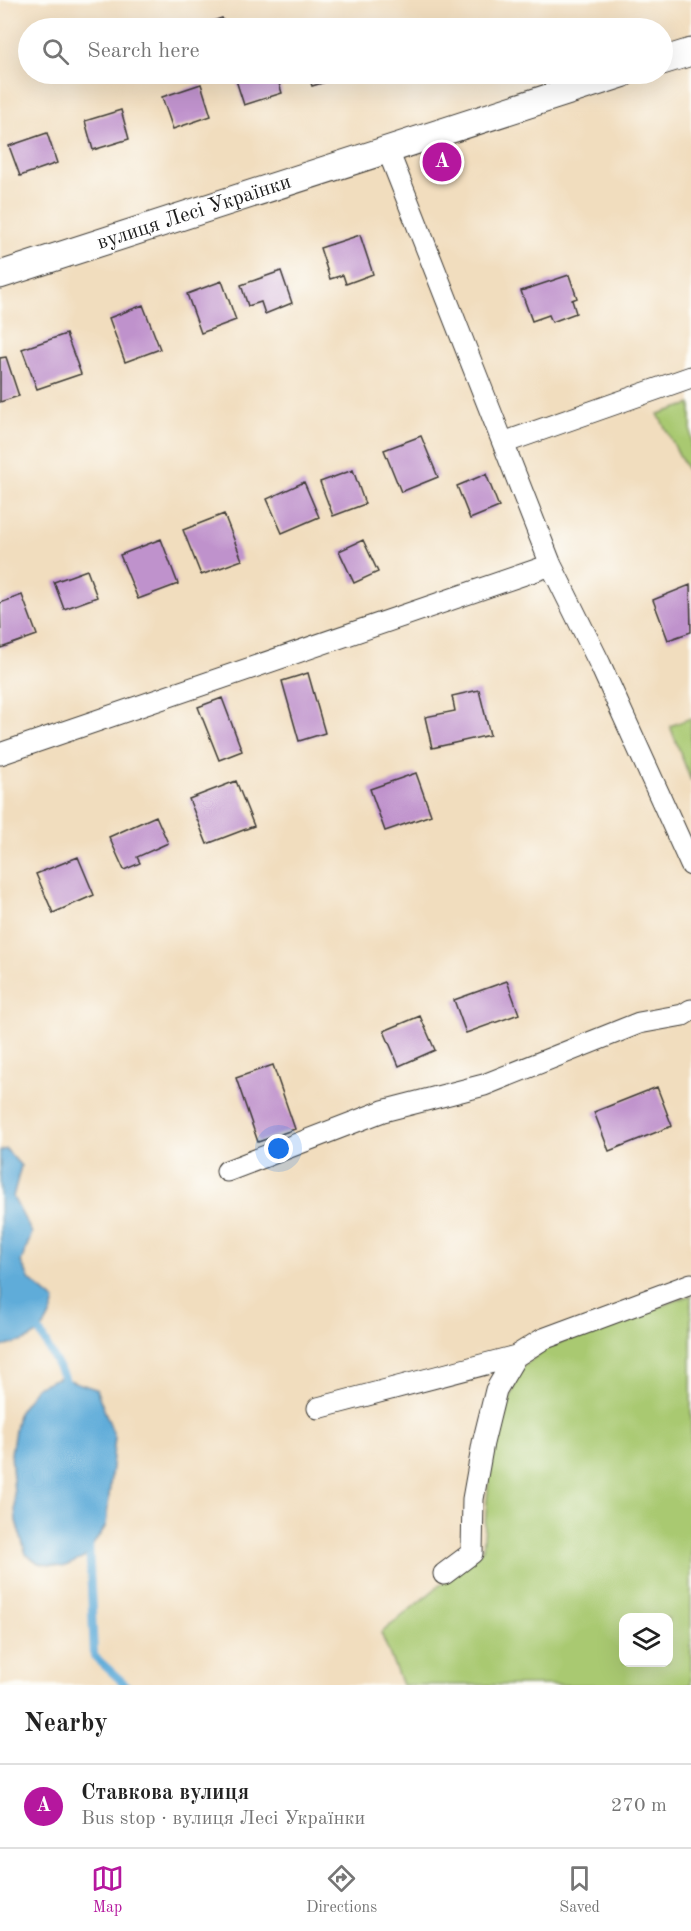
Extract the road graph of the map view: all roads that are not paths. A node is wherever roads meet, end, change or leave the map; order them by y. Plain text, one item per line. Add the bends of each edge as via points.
1 (691, 52) edge
2 (673, 58) edge
3 (590, 84) edge
4 (387, 148) junction
5 (0, 275) edge
6 (691, 377) edge
7 (503, 443) junction
8 (551, 566) junction
9 (0, 754) edge
10 (691, 865) edge
11 (691, 1010) edge
12 (227, 1171) dead end
13 (691, 1284) edge
14 (516, 1356) junction
15 (318, 1408) dead end
16 (444, 1574) dead end

1 - 2 street
3 - 4 street, вулиця Лесі Українки
4 - 5 street, вулиця Лесі Українки
4 - 7 street
6 - 7 street
7 - 8 street
8 - 9 street
8 - 10 street
11 - 12 street via 639,1023 484,1085 383,1111
13 - 14 street via 543,1339
14 - 15 street
14 - 16 street via 496,1390 483,1443 473,1499 472,1552

